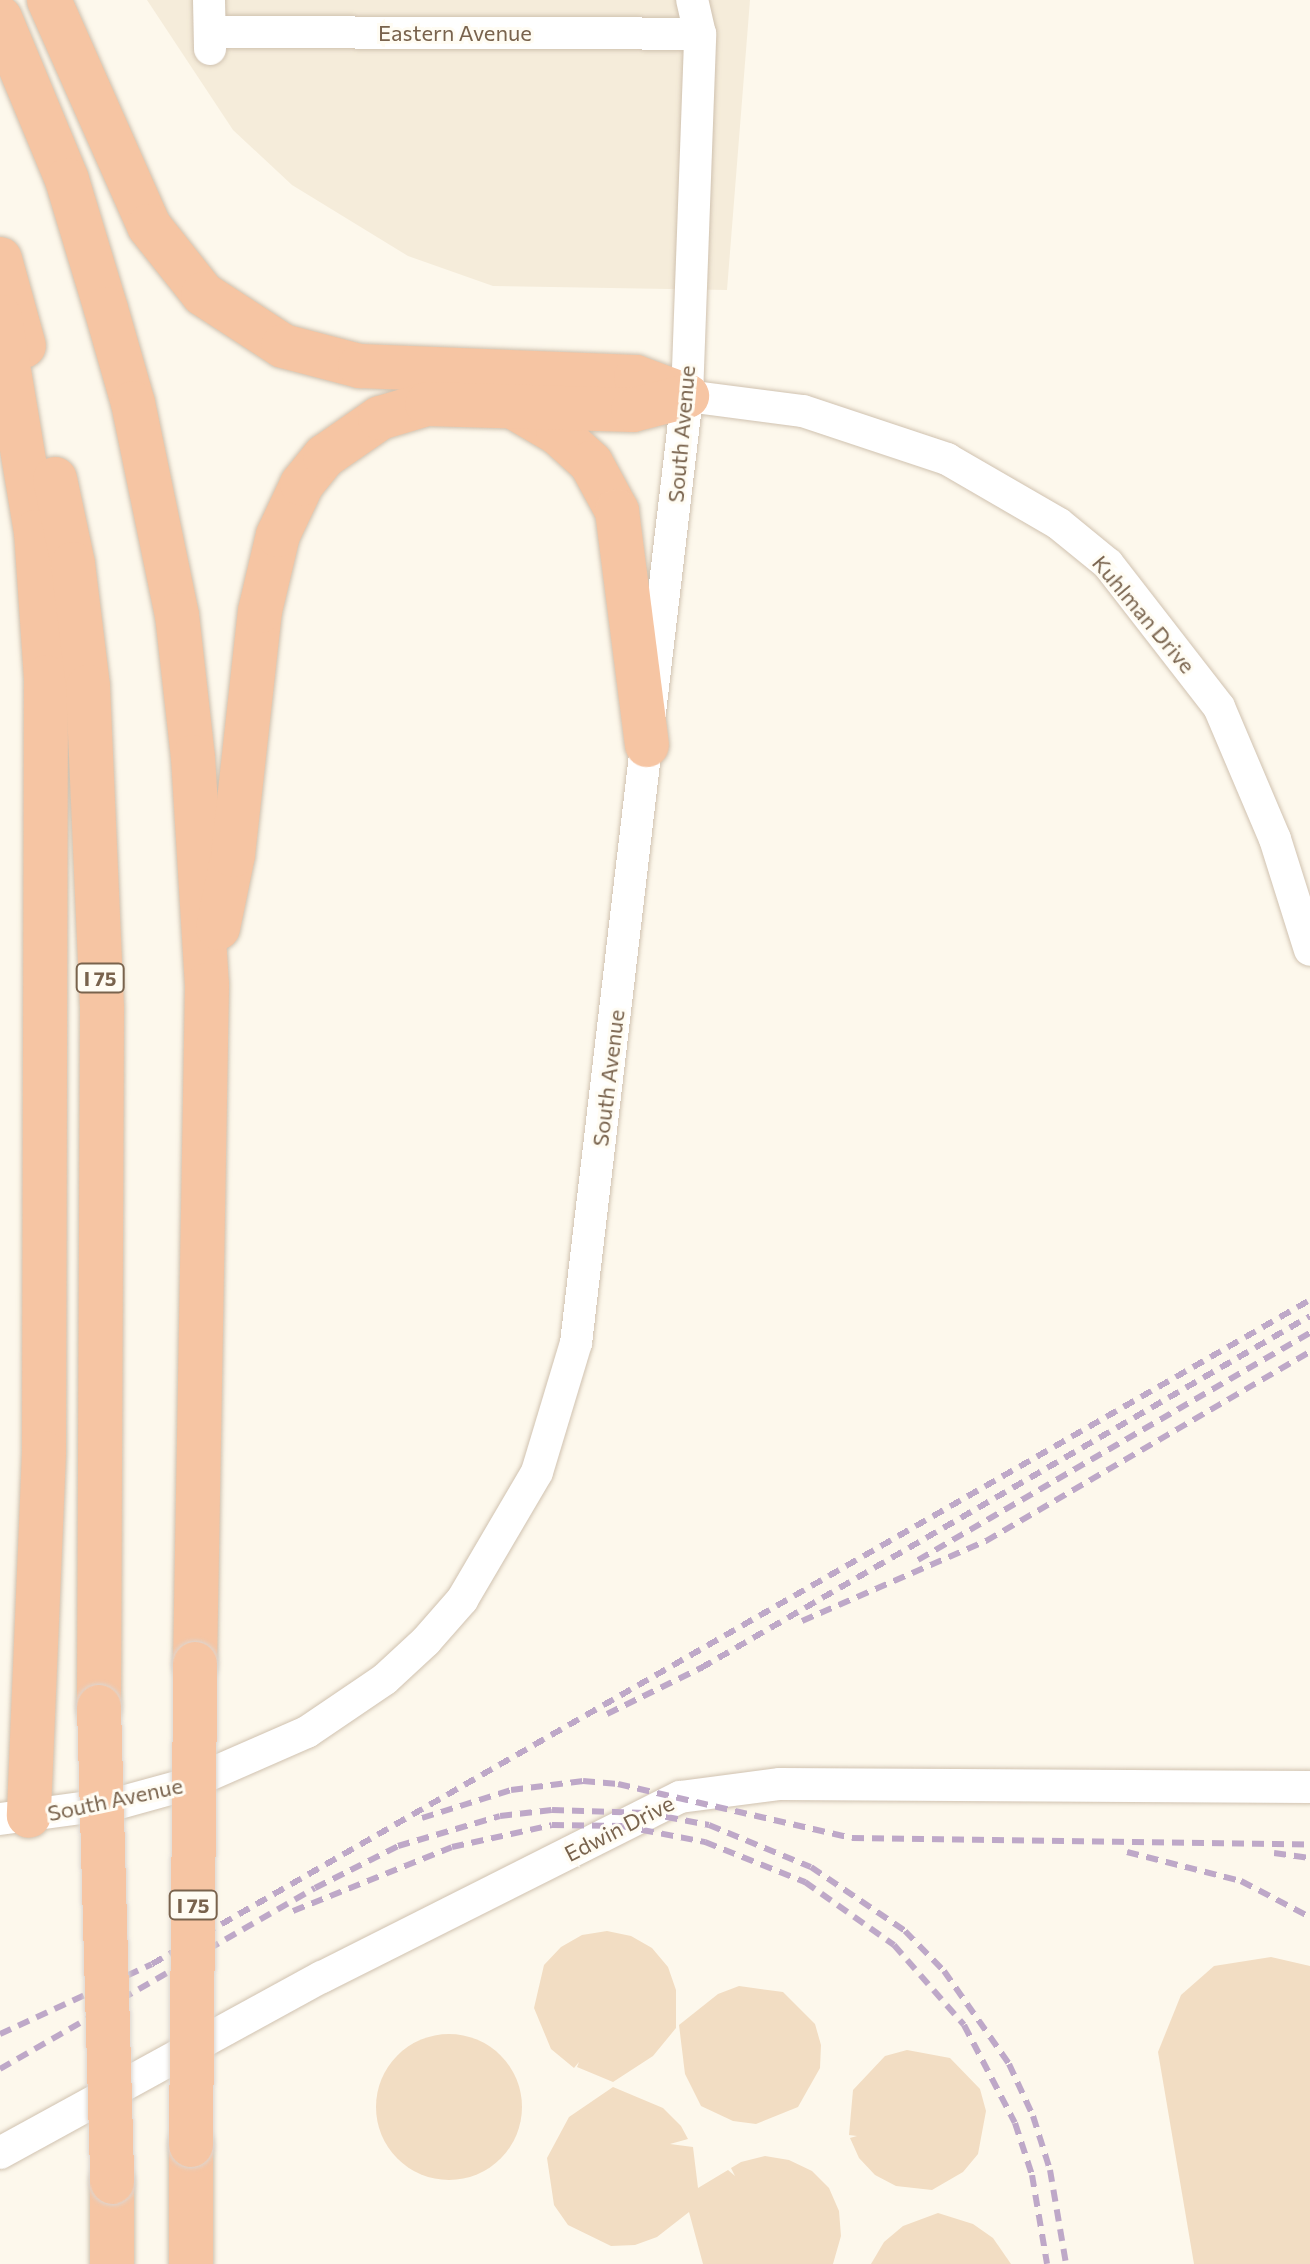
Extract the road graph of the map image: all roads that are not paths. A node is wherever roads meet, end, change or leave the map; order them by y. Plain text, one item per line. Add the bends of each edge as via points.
1 (49, 0) edge
2 (209, 0) edge
3 (696, 13) edge
4 (0, 18) edge
5 (0, 259) edge
6 (0, 317) edge
7 (687, 396) junction
8 (509, 405) junction
9 (647, 745) junction
10 (1310, 950) edge
11 (207, 985) junction
12 (1310, 1787) edge
13 (15, 1818) edge
14 (0, 2153) edge
15 (112, 2264) edge
16 (191, 2264) edge

1 - 7 highway via 149,226 203,294 283,346 360,366 636,377
2 - 3 street, Eastern Avenue via 210,41
3 - 7 street, South Avenue
4 - 11 highway, I 75 via 67,180 133,403 177,615 193,757
5 - 15 highway, I 75 / I 75, bridge via 73,564 88,687 102,1009 99,1707
6 - 13 highway via 36,532 46,677 44,1453
7 - 8 highway via 633,410
7 - 9 street, South Avenue
7 - 10 street, Kuhlman Drive via 803,411 947,459 1059,524 1108,564 1219,707 1264,810
8 - 9 highway via 558,433 591,463 617,511
8 - 11 highway via 427,404 380,418 348,435 302,484 278,535 260,611 233,855
9 - 13 street, South Avenue via 576,1343 537,1472 505,1531 462,1600 426,1641 385,1679 307,1732 188,1784 119,1803
11 - 16 highway, I 75, bridge
12 - 14 street, Edwin Drive via 780,1784 680,1797 322,1977

